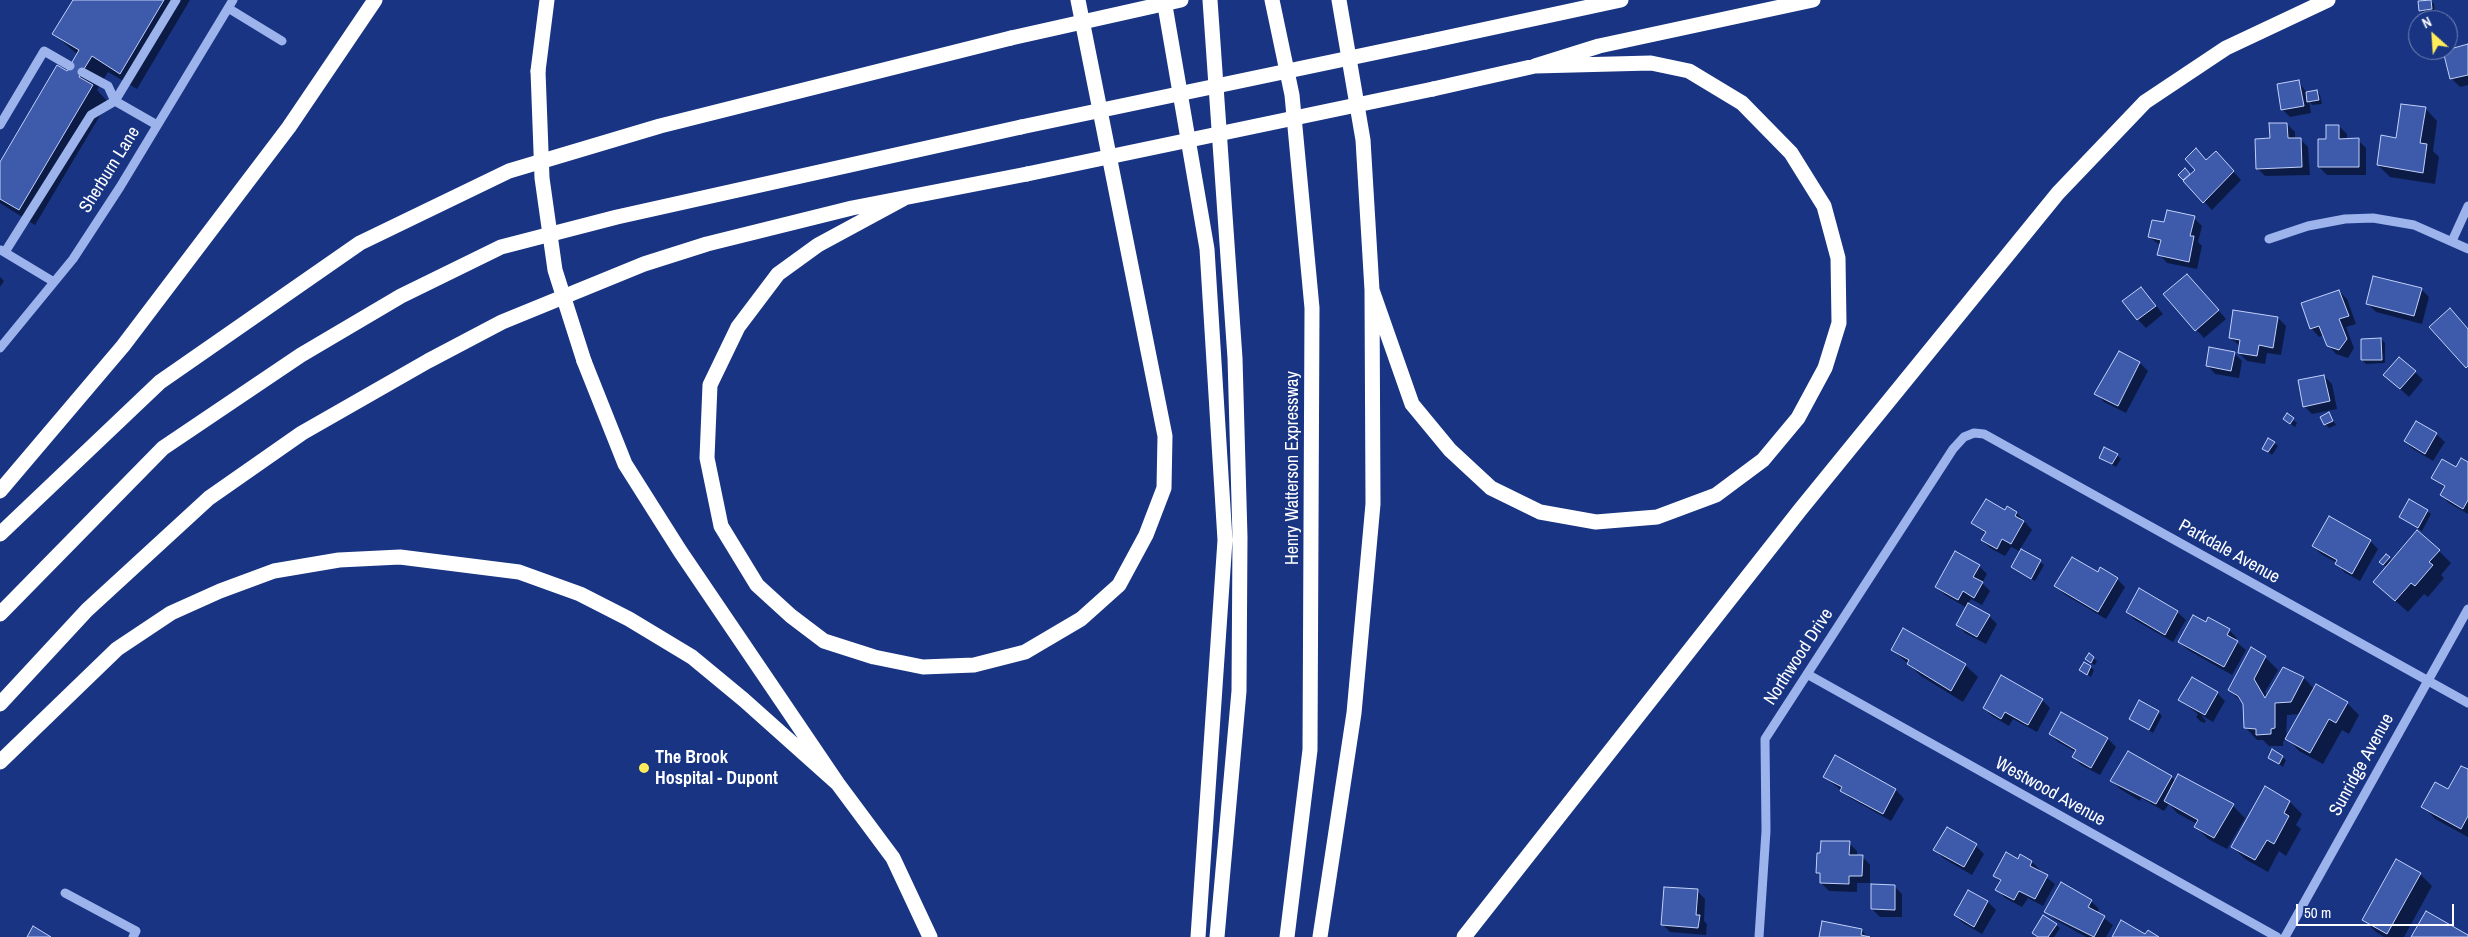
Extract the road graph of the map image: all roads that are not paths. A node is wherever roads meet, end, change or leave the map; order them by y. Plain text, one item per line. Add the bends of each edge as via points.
1 (176, 0) edge
2 (375, 0) edge
3 (547, 0) edge
4 (1078, 0) edge
5 (1164, 0) edge
6 (1181, 0) edge
7 (1210, 0) edge
8 (1272, 0) edge
9 (1339, 0) edge
10 (1621, 0) edge
11 (1813, 0) edge
12 (2328, 0) edge
13 (231, 4) edge
14 (282, 42) dead end
15 (70, 66) dead end
16 (1535, 66) junction
17 (82, 72) dead end
18 (115, 101) junction
19 (0, 125) edge
20 (157, 125) junction
21 (903, 199) junction
22 (2468, 206) edge
23 (2269, 239) dead end
24 (2452, 241) junction
25 (2468, 249) edge
26 (2, 251) edge
27 (54, 282) junction
28 (1372, 290) junction
29 (0, 348) edge
30 (1974, 434) joint
31 (0, 491) edge
32 (0, 534) edge
33 (2468, 609) edge
34 (0, 614) edge
35 (1807, 674) junction
36 (2427, 681) junction
37 (2468, 703) edge
38 (0, 704) edge
39 (0, 762) edge
40 (838, 784) junction
41 (65, 894) dead end
42 (133, 937) edge
43 (930, 937) edge
44 (1198, 937) edge
45 (1217, 937) edge
46 (1287, 937) edge
47 (1320, 937) edge
48 (1464, 937) edge
49 (1759, 937) edge
50 (2277, 937) edge
51 (2284, 937) edge

1 - 18 street
2 - 31 highway via 289,127 123,346
3 - 40 highway, bridge via 538,71 542,178 555,270 584,361 625,464
4 - 21 highway via 1165,436 1164,488 1146,535 1119,585 1081,619 1025,652 974,665 923,667 874,656 824,641 790,616 757,585 721,526 707,458 710,385 738,327 778,274 818,245
5 - 44 highway via 1207,249 1225,540
6 - 32 highway, bridge via 1011,38 660,126 508,170 360,243 160,382
7 - 45 highway via 1234,358 1240,538 1238,690
8 - 46 highway, Henry Watterson Expressway via 1292,95 1312,308 1310,750
9 - 28 highway via 1363,140
10 - 34 highway, bridge via 617,216 501,247 401,296 310,350 163,448
11 - 16 highway via 1599,46
12 - 48 highway via 2226,48 2145,102 2058,193 1800,510
13 - 14 street
13 - 20 street, Sherburn Lane
15 - 19 street via 44,51
16 - 21 highway, bridge
16 - 28 highway via 1651,63 1689,71 1742,103 1791,153 1824,206 1838,258 1839,323 1825,368 1798,418 1763,460 1716,495 1657,517 1596,522 1540,512 1492,488 1450,450 1412,404
17 - 18 street via 108,86
18 - 20 street
18 - 26 street via 91,115
20 - 27 street, Sherburn Lane via 120,187
21 - 38 highway via 772,228 644,264 502,322 428,361 302,433 209,498 87,610
22 - 24 street
23 - 24 street via 2308,226 2373,218 2414,225
24 - 25 street
26 - 27 street
27 - 29 street, Sherburn Lane
28 - 47 highway via 1373,504 1354,713
30 - 35 street, Northwood Drive via 1964,437 1953,449
30 - 36 street, Parkdale Avenue via 1984,434
33 - 36 street, Sunridge Avenue
35 - 49 street, Northwood Drive via 1766,739 1766,831
35 - 50 street, Westwood Avenue
36 - 37 street, Parkdale Avenue
36 - 51 street, Sunridge Avenue
39 - 40 highway via 117,649 171,613 274,571 339,560 400,557 519,572 580,594 629,619 692,657
40 - 43 highway via 893,858
41 - 42 street via 136,931

